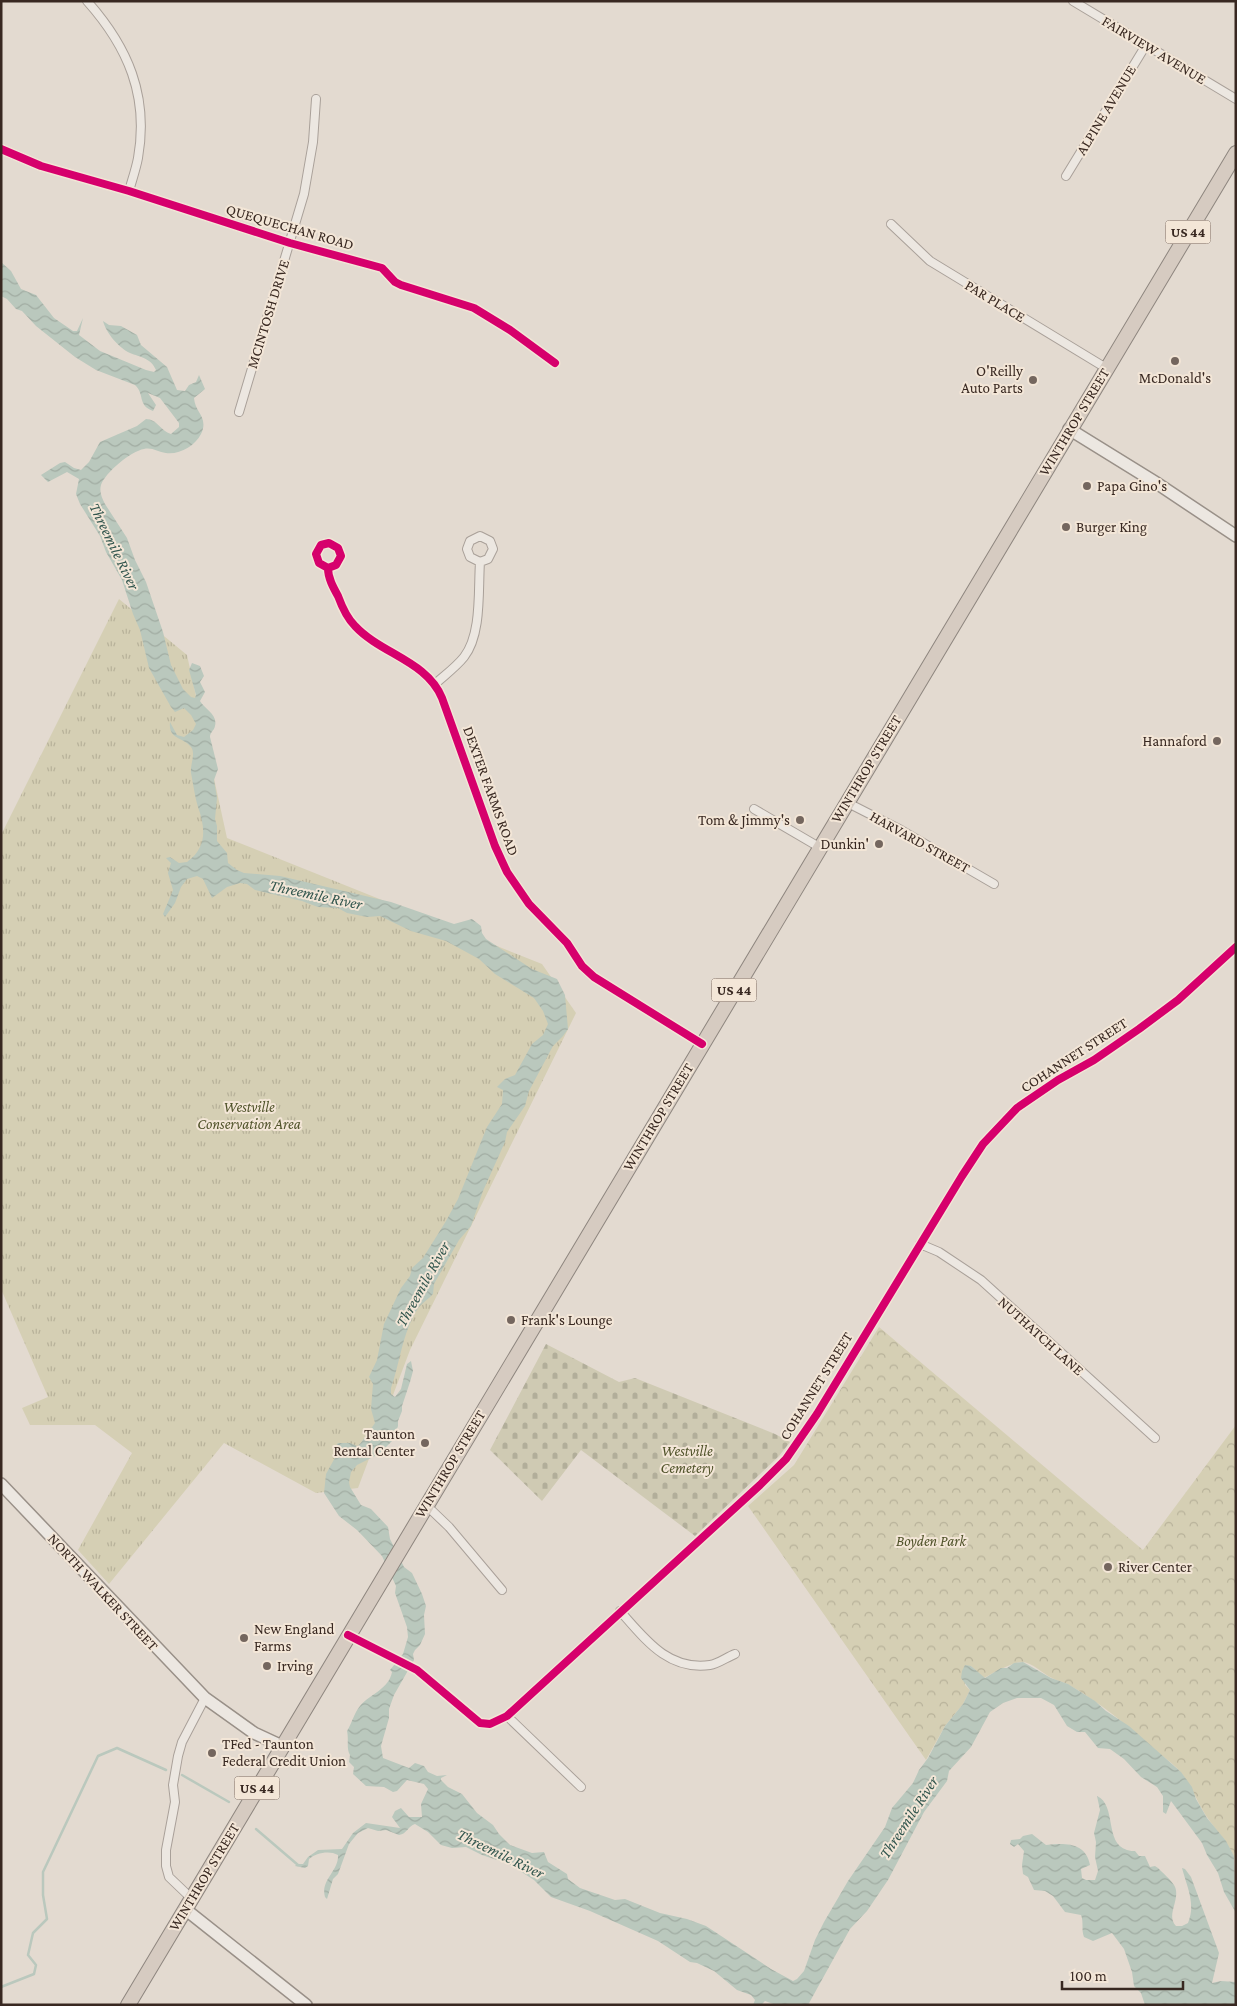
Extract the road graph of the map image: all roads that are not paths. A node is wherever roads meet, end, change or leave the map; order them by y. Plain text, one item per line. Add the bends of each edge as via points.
1 (87, 1) edge
2 (1073, 1) edge
3 (1146, 45) junction
4 (316, 98) dead end
5 (1236, 99) edge
6 (1, 149) edge
7 (1236, 152) edge
8 (1066, 176) dead end
9 (129, 191) junction
10 (891, 224) dead end
11 (290, 243) junction
12 (555, 363) dead end
13 (1106, 368) junction
14 (239, 412) dead end
15 (1069, 429) junction
16 (1236, 536) edge
17 (480, 562) dead end
18 (328, 568) dead end
19 (435, 684) junction
20 (846, 802) junction
21 (754, 809) dead end
22 (819, 847) junction
23 (994, 884) dead end
24 (1236, 947) edge
25 (702, 1044) junction
26 (920, 1244) junction
27 (1155, 1438) dead end
28 (1, 1484) edge
29 (426, 1505) junction
30 (502, 1590) dead end
31 (620, 1611) junction
32 (348, 1635) junction
33 (735, 1654) dead end
34 (205, 1698) junction
35 (507, 1716) junction
36 (282, 1746) junction
37 (581, 1787) dead end
38 (188, 1904) junction
39 (128, 2005) edge
40 (306, 2005) edge

1 - 9 street via 119,43 138,93 141,136
2 - 3 street, FAIRVIEW AVENUE
3 - 5 street, FAIRVIEW AVENUE
3 - 8 street, ALPINE AVENUE
4 - 11 street, MCINTOSH DRIVE via 309,173
6 - 9 street, QUEQUECHAN ROAD via 41,166
7 - 13 highway, WINTHROP STREET / US 44
9 - 11 street, QUEQUECHAN ROAD
10 - 13 street, PAR PLACE via 930,261
11 - 12 street, QUEQUECHAN ROAD via 382,268 401,285 474,308
11 - 14 street, MCINTOSH DRIVE
13 - 15 highway, WINTHROP STREET / US 44
15 - 16 main road
15 - 20 highway, WINTHROP STREET / US 44
17 - 19 street via 474,638 464,657
18 - 19 street, DEXTER FARMS ROAD via 331,582 353,624
19 - 25 street, DEXTER FARMS ROAD via 495,846 519,892 568,943 588,972
20 - 22 highway, WINTHROP STREET / US 44
20 - 23 street, HARVARD STREET
21 - 22 street
22 - 25 highway, WINTHROP STREET / US 44
24 - 26 street, COHANNET STREET via 1178,1000 1139,1029 1014,1111 984,1144
25 - 29 highway, WINTHROP STREET / US 44
26 - 27 street, NUTHATCH LANE via 939,1252 980,1280
26 - 31 street, COHANNET STREET via 817,1414 786,1459
28 - 34 main road, NORTH WALKER STREET
29 - 30 street
29 - 32 highway, WINTHROP STREET / US 44
31 - 33 street via 669,1660 688,1665 711,1665
31 - 35 street, COHANNET STREET
32 - 35 street, COHANNET STREET via 414,1669 480,1723 490,1724
32 - 36 highway, WINTHROP STREET / US 44
34 - 36 main road, NORTH WALKER STREET via 254,1733
34 - 38 street via 178,1756 173,1785 175,1802 166,1850 169,1877
35 - 37 street
36 - 38 highway, WINTHROP STREET / US 44
38 - 39 highway, WINTHROP STREET / US 44
38 - 40 main road

